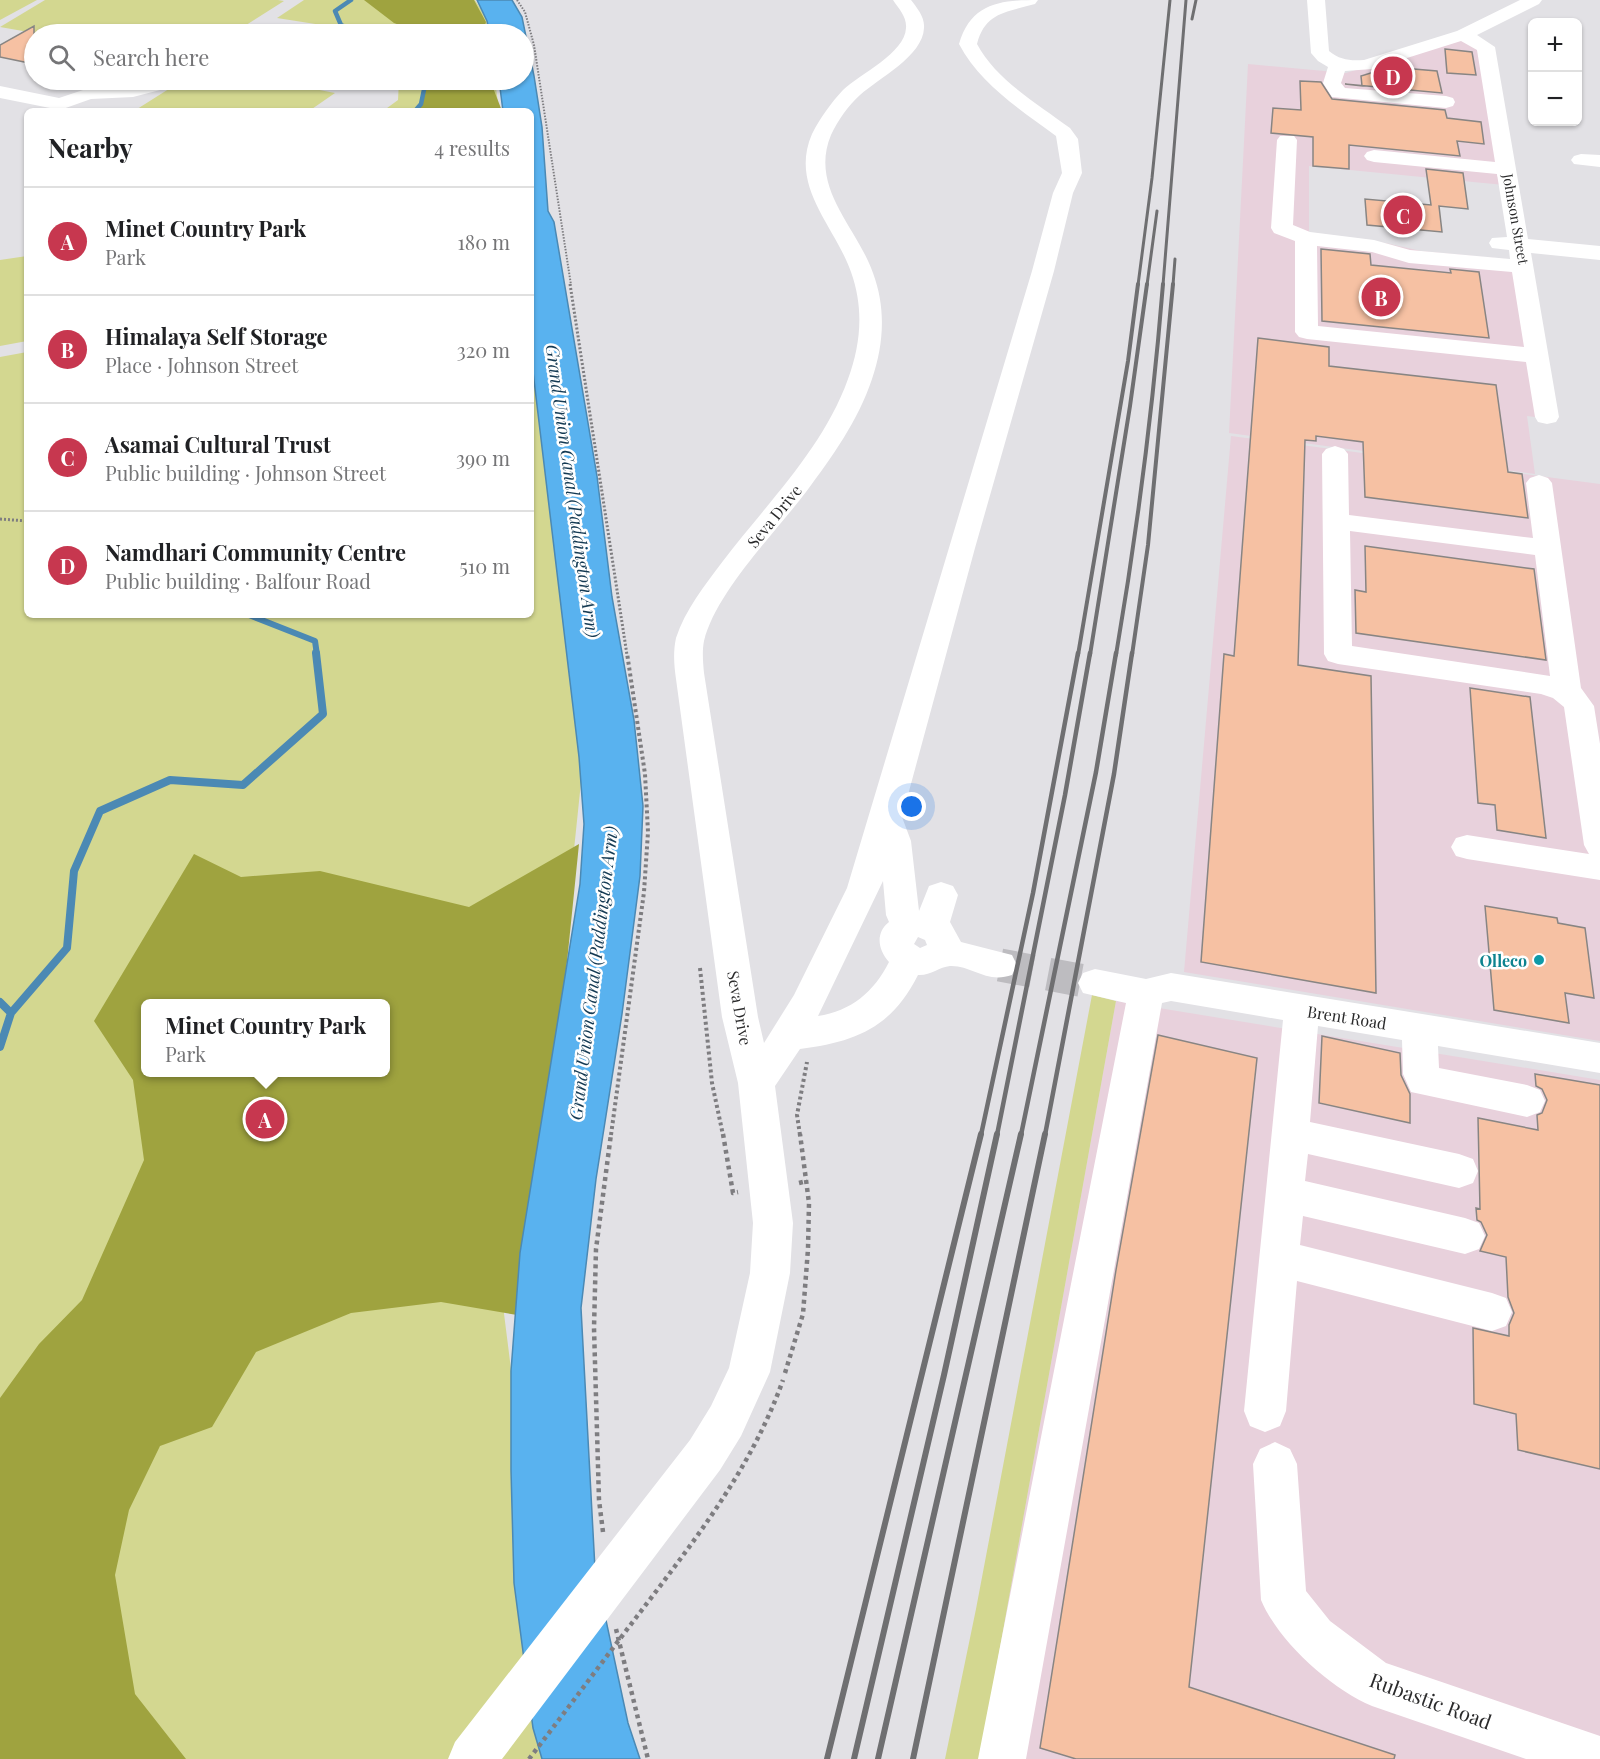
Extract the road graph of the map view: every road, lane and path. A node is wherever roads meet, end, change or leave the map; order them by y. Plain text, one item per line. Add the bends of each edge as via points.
1 (518, 0) edge
2 (902, 0) edge
3 (1029, 0) edge
4 (1316, 0) edge
5 (1533, 0) edge
6 (528, 24) edge
7 (1463, 35) junction
8 (534, 45) edge
9 (1338, 64) junction
10 (138, 90) edge
11 (0, 92) edge
12 (1446, 102) dead end
13 (1287, 140) dead end
14 (1374, 156) dead end
15 (1507, 169) junction
16 (1306, 238) junction
17 (1480, 241) dead end
18 (1600, 253) edge
19 (1522, 256) junction
20 (1538, 356) junction
21 (1547, 417) dead end
22 (1335, 454) dead end
23 (1539, 483) dead end
24 (0, 519) edge
25 (24, 521) edge
26 (1335, 521) junction
27 (1548, 548) junction
28 (1568, 691) junction
29 (886, 816) junction
30 (1600, 845) edge
31 (1467, 847) dead end
32 (1600, 868) edge
33 (926, 931) junction
34 (1000, 965) tunnel mouth
35 (1095, 983) tunnel mouth
36 (1146, 993) junction
37 (1302, 1009) junction
38 (1419, 1028) junction
39 (799, 1048) junction
40 (1600, 1058) edge
41 (756, 1083) junction
42 (1527, 1101) dead end
43 (1290, 1134) junction
44 (1459, 1171) dead end
45 (1285, 1194) junction
46 (809, 1203) dead end
47 (1465, 1236) dead end
48 (1279, 1258) junction
49 (1492, 1312) dead end
50 (1265, 1411) dead end
51 (1275, 1464) dead end
52 (620, 1540) junction
53 (651, 1598) dead end
54 (615, 1624) dead end
55 (1006, 1753) edge
56 (472, 1759) edge
57 (529, 1759) edge
58 (648, 1759) edge
59 (1596, 1759) edge

1 - 6 path
2 - 41 street, Seva Drive via 917,21 912,41 844,100 827,125 816,165 821,196 859,264 870,303 871,331 862,373 827,445 716,593 698,622 688,653 740,1017
3 - 29 street via 984,15 973,27 968,45 998,81 1064,132 1072,173 1063,193
4 - 9 street via 1320,52
5 - 7 street
7 - 9 street via 1366,65
7 - 15 street, Johnson Street via 1486,47
8 - 52 path via 645,774 648,832 644,892 596,1250 599,1500
9 - 12 street via 1332,82 1339,93
10 - 11 street via 89,94 60,104
13 - 16 street via 1282,228
14 - 15 street
15 - 19 street, Johnson Street
16 - 19 street via 1374,246 1409,255
16 - 20 street via 1307,332
17 - 19 street
18 - 19 street
19 - 20 street, Johnson Street
20 - 21 street, Johnson Street
22 - 26 street
23 - 27 street
24 - 25 path
26 - 27 street
26 - 28 street via 1338,654
27 - 28 street
28 - 30 street via 1579,706
29 - 33 street via 895,841 902,906
29 - 39 street via 864,888
31 - 32 street
33 - 34 street
33 - 39 street via 886,1000 867,1015 818,1032
35 - 36 street, Brent Road
36 - 37 street, Brent Road via 1171,987
36 - 55 street
37 - 38 street, Brent Road
37 - 43 street
38 - 40 street, Brent Road
38 - 42 street via 1424,1081
39 - 41 street
39 - 46 path via 797,1115
41 - 52 street, Seva Drive via 773,1223 770,1273 749,1372 705,1455
43 - 44 street
43 - 45 street
45 - 47 street
45 - 48 street
48 - 49 street
48 - 50 street
51 - 59 street, Rubastic Road via 1284,1600 1314,1637 1372,1682
52 - 56 street, Seva Drive
53 - 57 path
54 - 58 path

